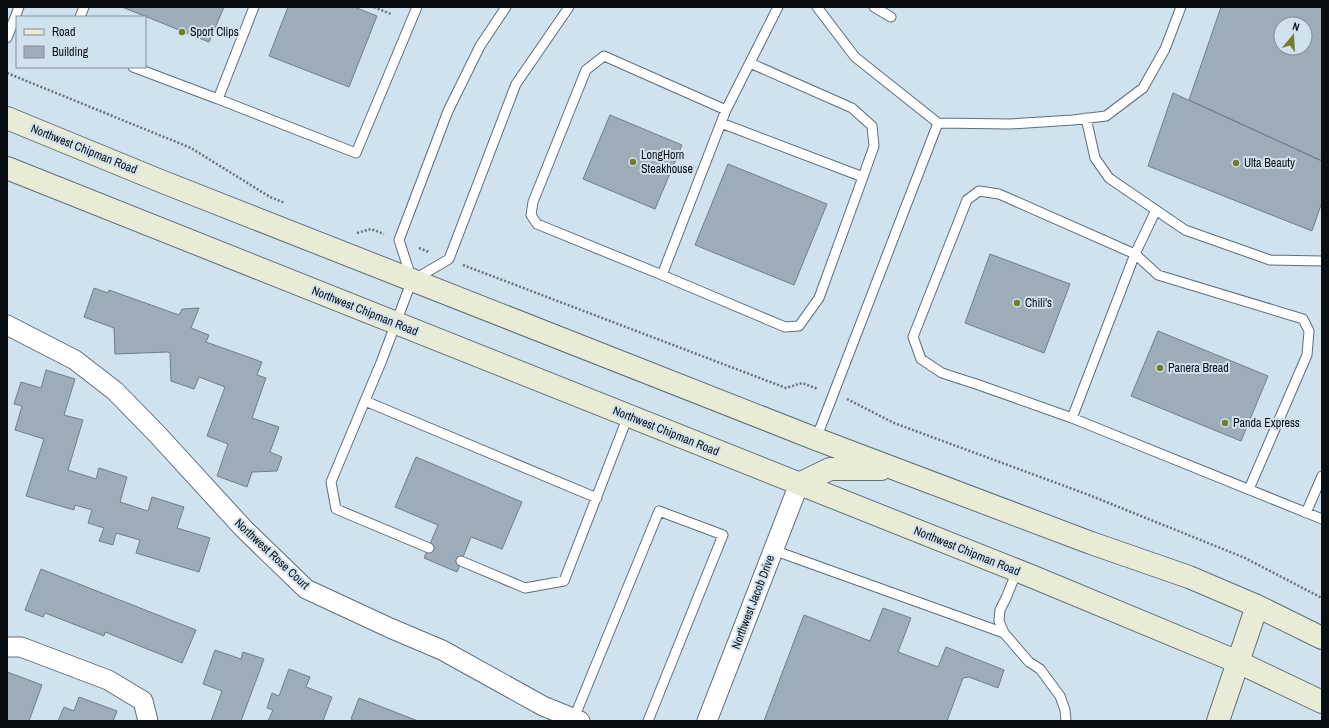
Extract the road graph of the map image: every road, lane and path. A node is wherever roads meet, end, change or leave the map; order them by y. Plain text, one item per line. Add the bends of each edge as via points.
1 (19, 7) edge
2 (254, 7) edge
3 (374, 7) edge
4 (417, 7) edge
5 (506, 7) edge
6 (569, 7) edge
7 (778, 7) edge
8 (817, 7) edge
9 (874, 7) edge
10 (1181, 7) edge
11 (392, 14) dead end
12 (891, 17) dead end
13 (7, 38) edge
14 (750, 63) junction
15 (136, 68) edge
16 (7, 73) edge
17 (218, 99) junction
18 (726, 110) junction
19 (7, 118) edge
20 (1086, 118) junction
21 (721, 123) junction
22 (938, 123) junction
23 (7, 168) edge
24 (863, 177) junction
25 (291, 206) dead end
26 (1156, 210) junction
27 (371, 229) dead end
28 (353, 235) dead end
29 (1135, 254) junction
30 (1322, 261) edge
31 (468, 267) dead end
32 (662, 275) junction
33 (412, 280) junction
34 (396, 323) junction
35 (7, 325) edge
36 (812, 387) dead end
37 (365, 401) junction
38 (852, 401) dead end
39 (628, 416) junction
40 (1072, 418) junction
41 (816, 439) junction
42 (896, 470) junction
43 (1322, 476) edge
44 (799, 484) junction
45 (1249, 489) junction
46 (597, 498) junction
47 (1306, 513) junction
48 (1322, 519) edge
49 (428, 548) dead end
50 (773, 550) junction
51 (461, 561) dead end
52 (1017, 570) junction
53 (1322, 598) edge
54 (1257, 606) junction
55 (1004, 633) junction
56 (1322, 638) edge
57 (7, 647) edge
58 (1238, 662) junction
59 (1322, 702) edge
60 (577, 720) edge
61 (148, 721) edge
62 (648, 721) edge
63 (708, 721) edge
64 (1066, 721) edge
65 (1218, 721) edge

1 - 13 lane
2 - 17 lane
3 - 11 path
4 - 17 lane via 356,153
5 - 33 lane via 480,46 448,111 398,240
6 - 33 lane via 516,84 449,259
7 - 14 lane
8 - 22 lane via 855,57
9 - 12 lane
10 - 20 lane via 1165,49 1143,88 1106,116
14 - 18 lane
14 - 24 lane via 852,108 872,126 874,146
15 - 17 lane
16 - 25 path via 191,148 270,197
18 - 21 lane
18 - 32 lane via 604,56 586,70 533,202 531,215 537,224
19 - 33 main road, Northwest Chipman Road
20 - 22 lane via 1010,124
20 - 26 lane via 1095,158 1109,178
21 - 24 lane
21 - 32 lane
22 - 41 lane
23 - 34 main road, Northwest Chipman Road
24 - 32 lane via 819,298 799,326 785,327
26 - 29 lane
26 - 30 lane via 1185,230 1270,260
27 - 28 path
29 - 40 lane
29 - 40 lane via 999,194 979,191 967,200 914,337 921,359 942,373
29 - 45 lane via 1158,276 1303,319 1309,331 1307,355
31 - 36 path via 786,388 802,383
33 - 34 lane
33 - 41 main road, Northwest Chipman Road
34 - 37 lane
34 - 39 main road, Northwest Chipman Road
35 - 60 street, Northwest Rose Court via 75,360 115,391 244,529 306,588 442,650 543,706
37 - 46 lane
37 - 49 lane via 331,482 336,510
38 - 53 path via 894,423 1245,558
39 - 44 main road, Northwest Chipman Road
39 - 46 lane
40 - 45 lane
41 - 42 main road, Northwest Chipman Road
42 - 44 main road via 830,469
42 - 54 main road, Northwest Chipman Road via 1189,578
43 - 47 lane
44 - 50 street, Northwest Jacob Drive
44 - 52 main road, Northwest Chipman Road
45 - 47 lane
46 - 51 lane via 564,581 525,588
47 - 48 lane
50 - 55 lane
50 - 63 street, Northwest Jacob Drive
52 - 55 lane via 1000,610 999,621
52 - 58 main road, Northwest Chipman Road
54 - 56 main road, Northwest Chipman Road
54 - 58 main road
55 - 64 lane via 1029,662 1040,669 1060,696
57 - 61 street via 21,647 108,680 143,701
58 - 59 main road, Northwest Chipman Road
58 - 65 main road
60 - 62 lane via 659,511 723,535

